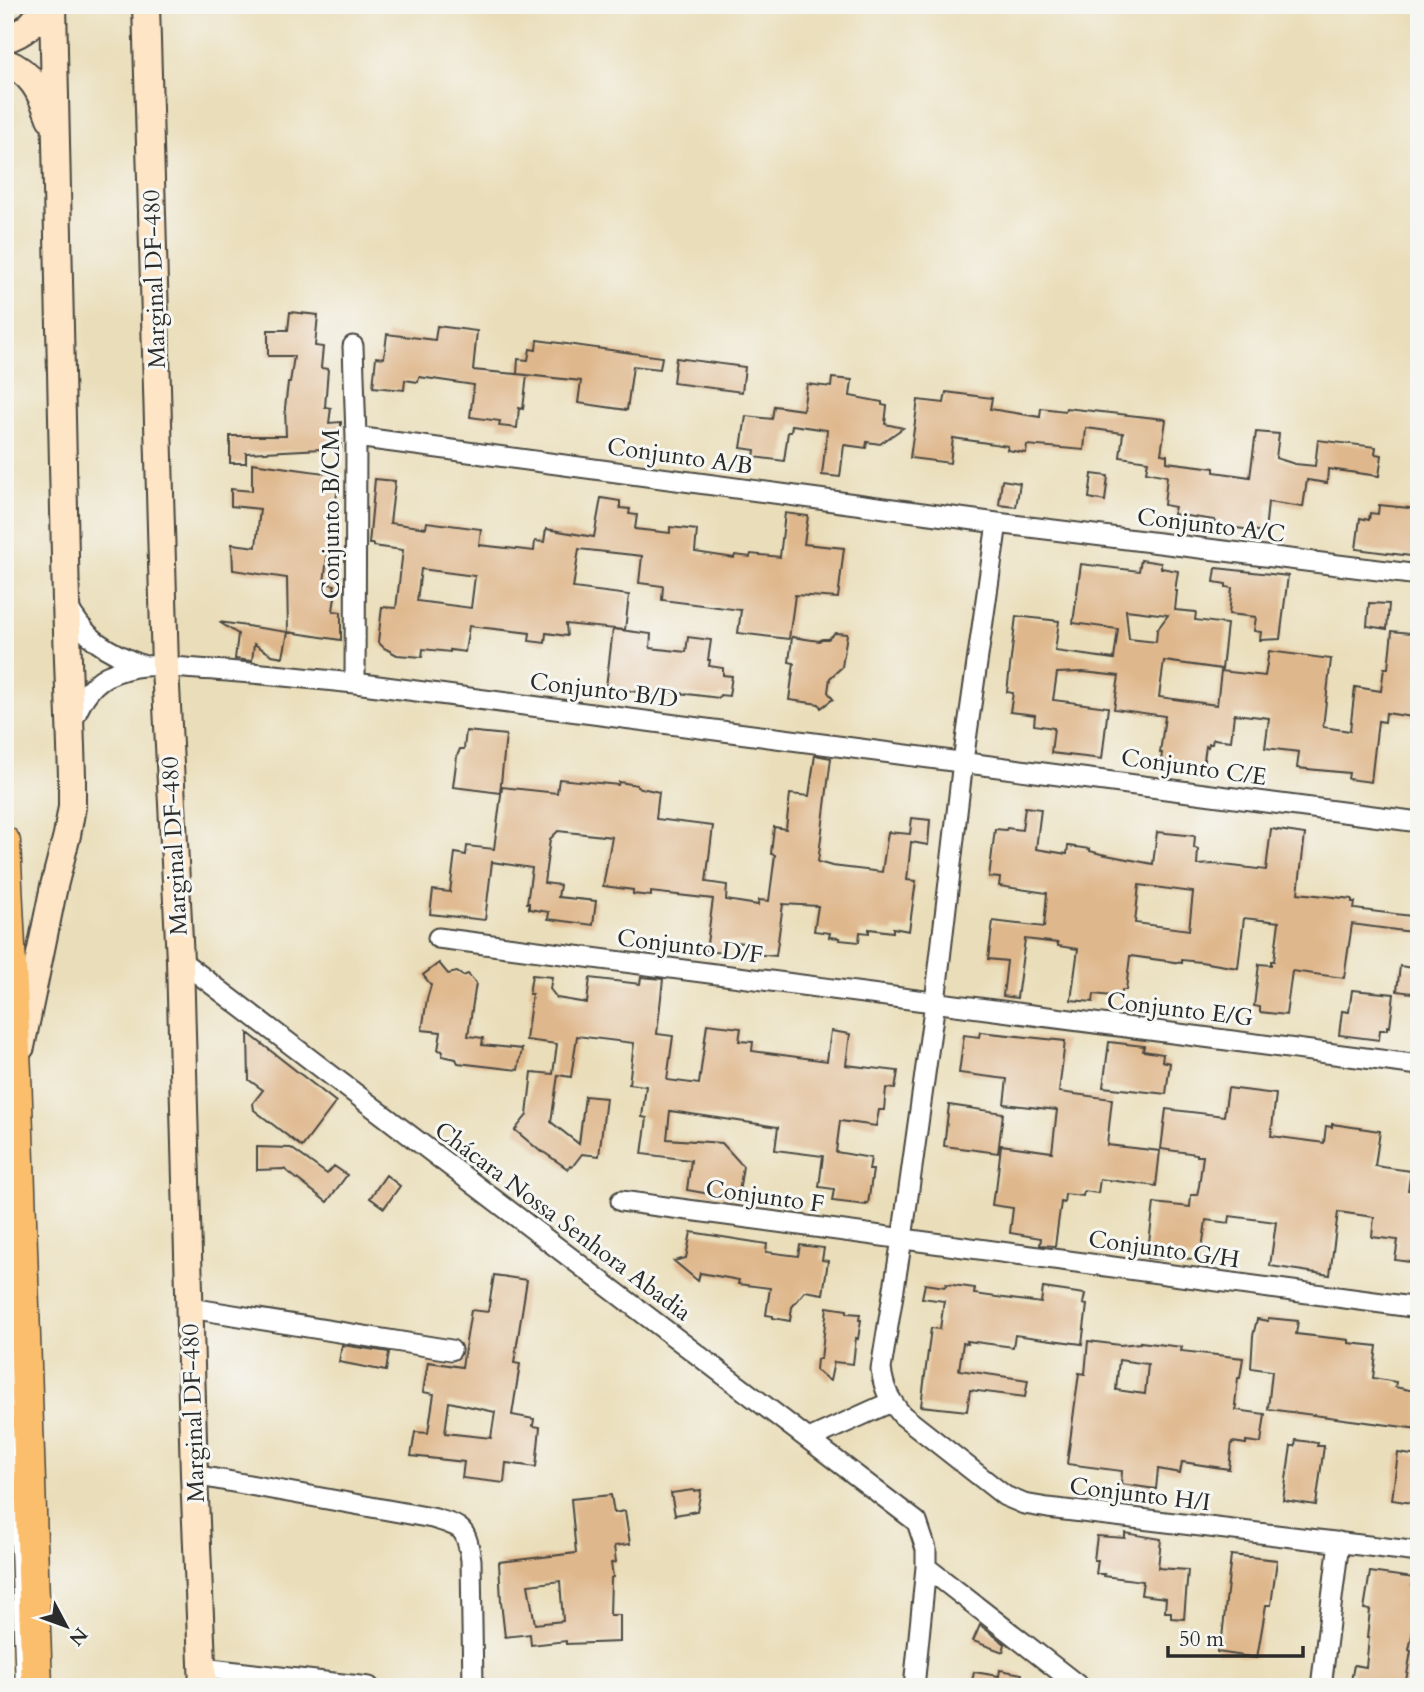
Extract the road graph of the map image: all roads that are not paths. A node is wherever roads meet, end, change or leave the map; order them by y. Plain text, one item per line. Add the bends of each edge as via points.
1 (44, 5) edge
2 (53, 5) edge
3 (146, 5) edge
4 (5, 39) edge
5 (5, 62) edge
6 (55, 133) junction
7 (353, 346) dead end
8 (356, 437) junction
9 (997, 523) junction
10 (1419, 575) edge
11 (66, 602) junction
12 (155, 667) junction
13 (355, 683) junction
14 (71, 727) junction
15 (963, 761) junction
16 (1419, 821) edge
17 (5, 842) edge
18 (438, 938) dead end
19 (180, 960) junction
20 (935, 1002) junction
21 (1419, 1065) edge
22 (16, 1073) junction
23 (621, 1201) dead end
24 (5, 1235) edge
25 (902, 1239) junction
26 (190, 1308) junction
27 (1419, 1308) edge
28 (451, 1350) dead end
29 (891, 1402) junction
30 (809, 1439) junction
31 (194, 1475) junction
32 (1339, 1542) junction
33 (1419, 1552) edge
34 (926, 1567) junction
35 (202, 1678) edge
36 (21, 1687) edge
37 (37, 1687) edge
38 (369, 1687) edge
39 (473, 1687) edge
40 (914, 1687) edge
41 (1080, 1687) edge
42 (1321, 1687) edge

1 - 4 street via 33,24
2 - 6 street
3 - 12 street, Marginal DF-480
5 - 6 street via 34,81
6 - 11 street
7 - 8 street, Conjunto B/CM
8 - 9 street, Conjunto A/B
8 - 13 street, Conjunto B/CM
9 - 10 street, Conjunto A/C
9 - 15 street
11 - 12 street via 81,628 98,643
11 - 14 street
12 - 13 street, Conjunto B/D
12 - 14 street via 119,672 97,683
12 - 19 street, Marginal DF-480
13 - 15 street, Conjunto B/D
14 - 22 street via 72,807
15 - 16 street, Conjunto C/E
15 - 20 street
17 - 22 main road
18 - 20 street, Conjunto D/F
19 - 26 street, Marginal DF-480
19 - 30 street, Chácara Nossa Senhora Abadia
20 - 21 street, Conjunto E/G
20 - 25 street
22 - 37 main road
23 - 25 street, Conjunto F
24 - 36 lane
25 - 27 street, Conjunto G/H
25 - 29 street via 881,1370
26 - 28 street
26 - 31 street, Marginal DF-480
29 - 30 street
29 - 32 street, Conjunto H/I via 1005,1496 1024,1504
30 - 34 street, Chácara Nossa Senhora Abadia via 917,1521
31 - 35 street, Marginal DF-480
31 - 39 street via 432,1518 461,1528 471,1560
32 - 33 street, Conjunto H/I
32 - 42 street
34 - 40 street
34 - 41 street
35 - 38 street

